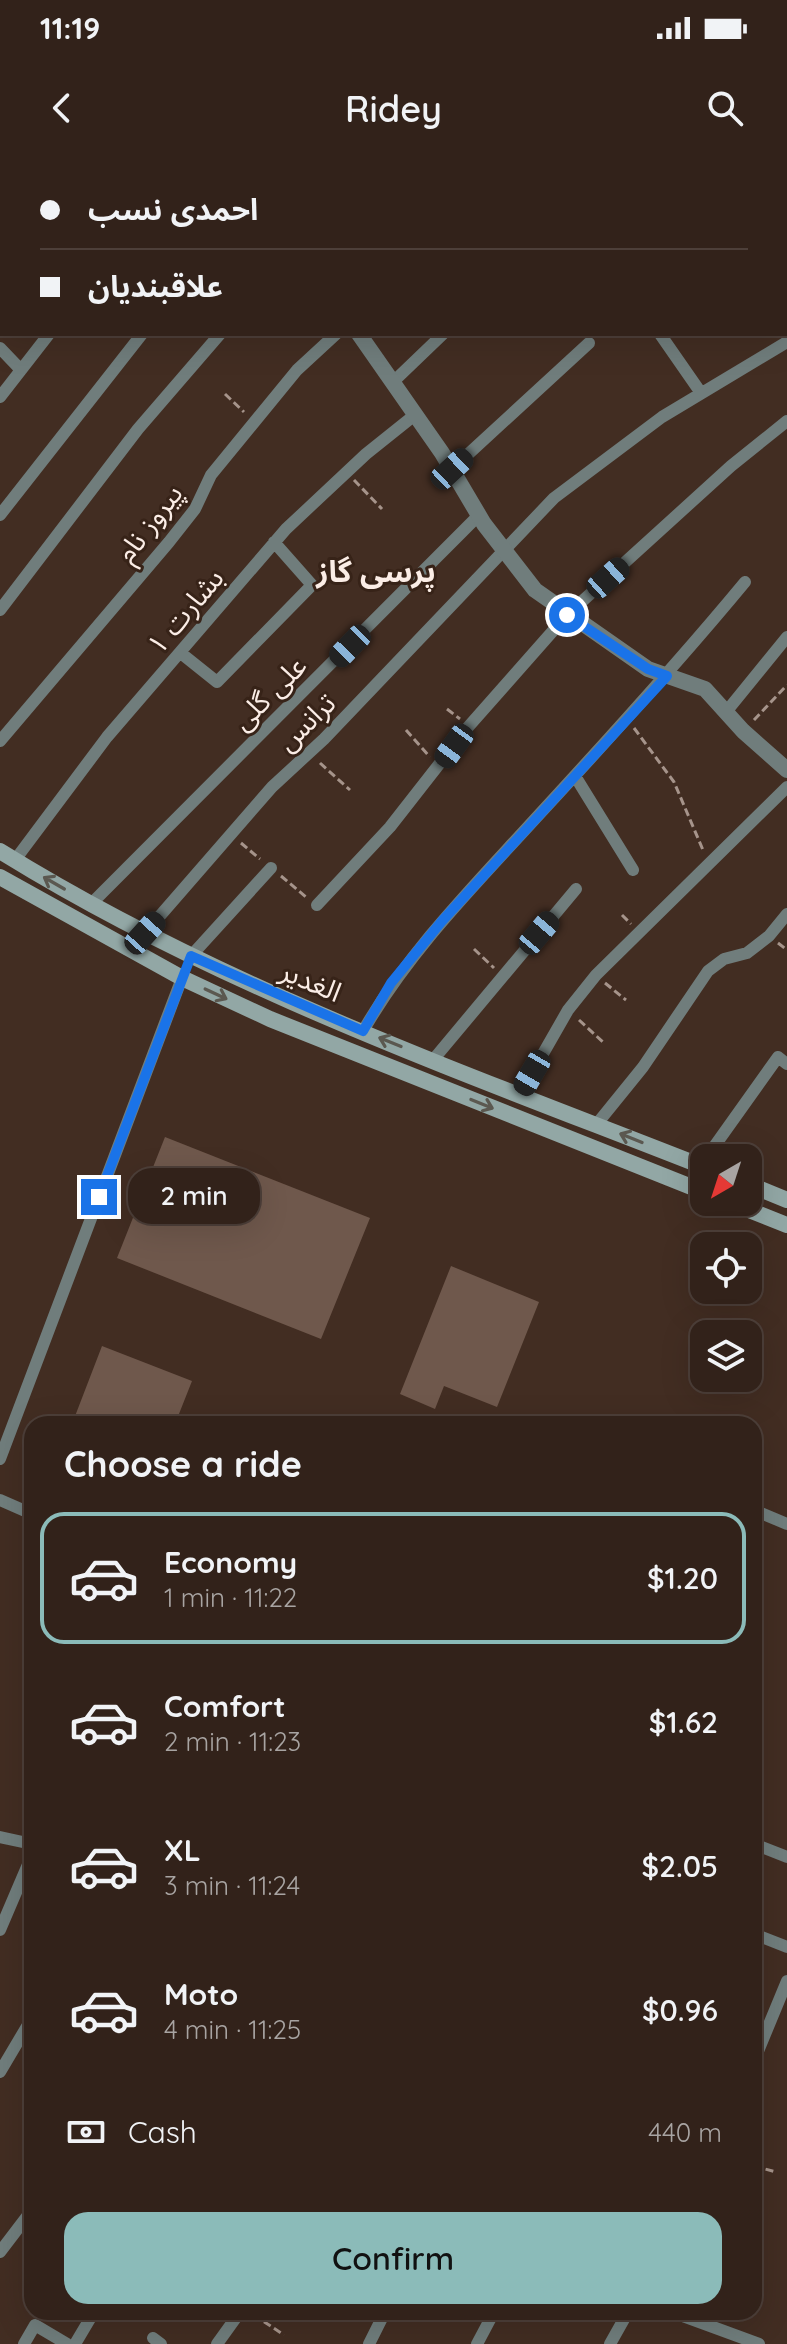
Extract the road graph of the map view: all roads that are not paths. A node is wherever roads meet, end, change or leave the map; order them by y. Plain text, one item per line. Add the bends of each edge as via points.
1 (47, 336) edge
2 (140, 336) edge
3 (218, 336) edge
4 (334, 336) edge
5 (360, 336) edge
6 (441, 336) edge
7 (661, 336) edge
8 (787, 342) edge
9 (589, 343) dead end
10 (0, 348) edge
11 (21, 370) junction
12 (393, 382) junction
13 (701, 393) junction
14 (0, 397) edge
15 (416, 414) junction
16 (787, 421) edge
17 (452, 469) junction
18 (0, 515) edge
19 (479, 515) junction
20 (274, 542) junction
21 (504, 549) junction
22 (745, 582) dead end
23 (0, 610) edge
24 (567, 615) junction
25 (787, 637) edge
26 (182, 654) junction
27 (667, 676) junction
28 (726, 712) junction
29 (0, 741) edge
30 (787, 770) edge
31 (575, 776) junction
32 (787, 787) edge
33 (0, 851) edge
34 (15, 860) junction
35 (271, 868) dead end
36 (633, 870) dead end
37 (0, 877) edge
38 (576, 889) dead end
39 (91, 904) junction
40 (317, 905) dead end
41 (787, 914) edge
42 (145, 933) junction
43 (191, 956) junction
44 (182, 978) junction
45 (363, 1031) junction
46 (433, 1060) junction
47 (787, 1064) edge
48 (520, 1094) junction
49 (596, 1125) junction
50 (717, 1144) edge
51 (690, 1158) edge
52 (690, 1186) edge
53 (762, 1190) edge
54 (787, 1200) edge
55 (762, 1215) edge
56 (787, 1225) edge
57 (0, 1459) edge
58 (0, 1500) edge
59 (24, 1510) edge
60 (762, 1513) edge
61 (787, 1524) edge
62 (0, 1837) edge
63 (24, 1842) edge
64 (762, 1847) edge
65 (787, 1857) edge
66 (24, 1874) edge
67 (0, 1930) edge
68 (762, 1937) edge
69 (787, 1947) edge
70 (787, 1981) edge
71 (24, 2032) edge
72 (762, 2042) edge
73 (0, 2072) edge
74 (24, 2220) edge
75 (0, 2252) edge
76 (89, 2320) edge
77 (234, 2320) edge
78 (381, 2320) edge
79 (490, 2320) edge
80 (624, 2320) edge
81 (694, 2320) edge
82 (24, 2344) edge
83 (67, 2344) edge
84 (75, 2344) edge
85 (217, 2344) edge
86 (369, 2344) edge
87 (477, 2344) edge
88 (610, 2344) edge
89 (759, 2344) edge

1 - 11 street
2 - 18 street
3 - 23 street via 138,429
4 - 29 street, پیروز نام via 297,370 211,475 195,509 169,542
5 - 12 street
6 - 12 street
7 - 13 street
8 - 13 street, ترانس
9 - 17 street
10 - 11 street
11 - 14 street
12 - 15 street
13 - 21 street, ترانس via 554,498
15 - 17 street
15 - 20 street, بشارت ۱
16 - 24 street
17 - 19 street
19 - 21 street
19 - 39 street, علی گلی
20 - 26 street, بشارت ۱
20 - 26 street via 312,585 217,682
21 - 24 street via 535,590
21 - 42 street, ترانس via 272,787
22 - 27 street
24 - 27 street
24 - 40 street
25 - 28 street
26 - 34 street, بشارت ۱ via 107,737
27 - 28 street via 705,689
27 - 31 street
28 - 30 street
31 - 36 street
31 - 45 street via 442,921 391,983
32 - 48 street via 596,975 568,1010
33 - 34 main road, الغدیر
39 -> 34 main road, الغدیر
35 - 43 street
37 - 44 main road, الغدیر
38 - 46 street
39 - 42 main road, الغدیر
41 - 49 street via 747,953 724,959 708,971
42 - 43 main road, الغدیر
43 - 44 main road
43 - 45 main road, الغدیر
44 -> 52 main road, الغدیر via 270,1019
44 - 57 street
46 -> 45 main road, الغدیر
46 - 48 main road, الغدیر
47 - 50 street via 778,1057
48 - 49 main road, الغدیر
51 -> 49 main road, الغدیر
53 - 54 main road
55 - 56 main road
58 - 59 street
60 - 61 street
62 - 63 street
64 - 65 street
66 - 67 street
68 - 69 street
70 - 72 street
71 - 73 street
74 - 75 street
76 - 84 street
77 - 85 street
78 - 86 street
79 - 87 street
80 - 88 street
81 - 89 street
82 - 83 street via 35,2325

